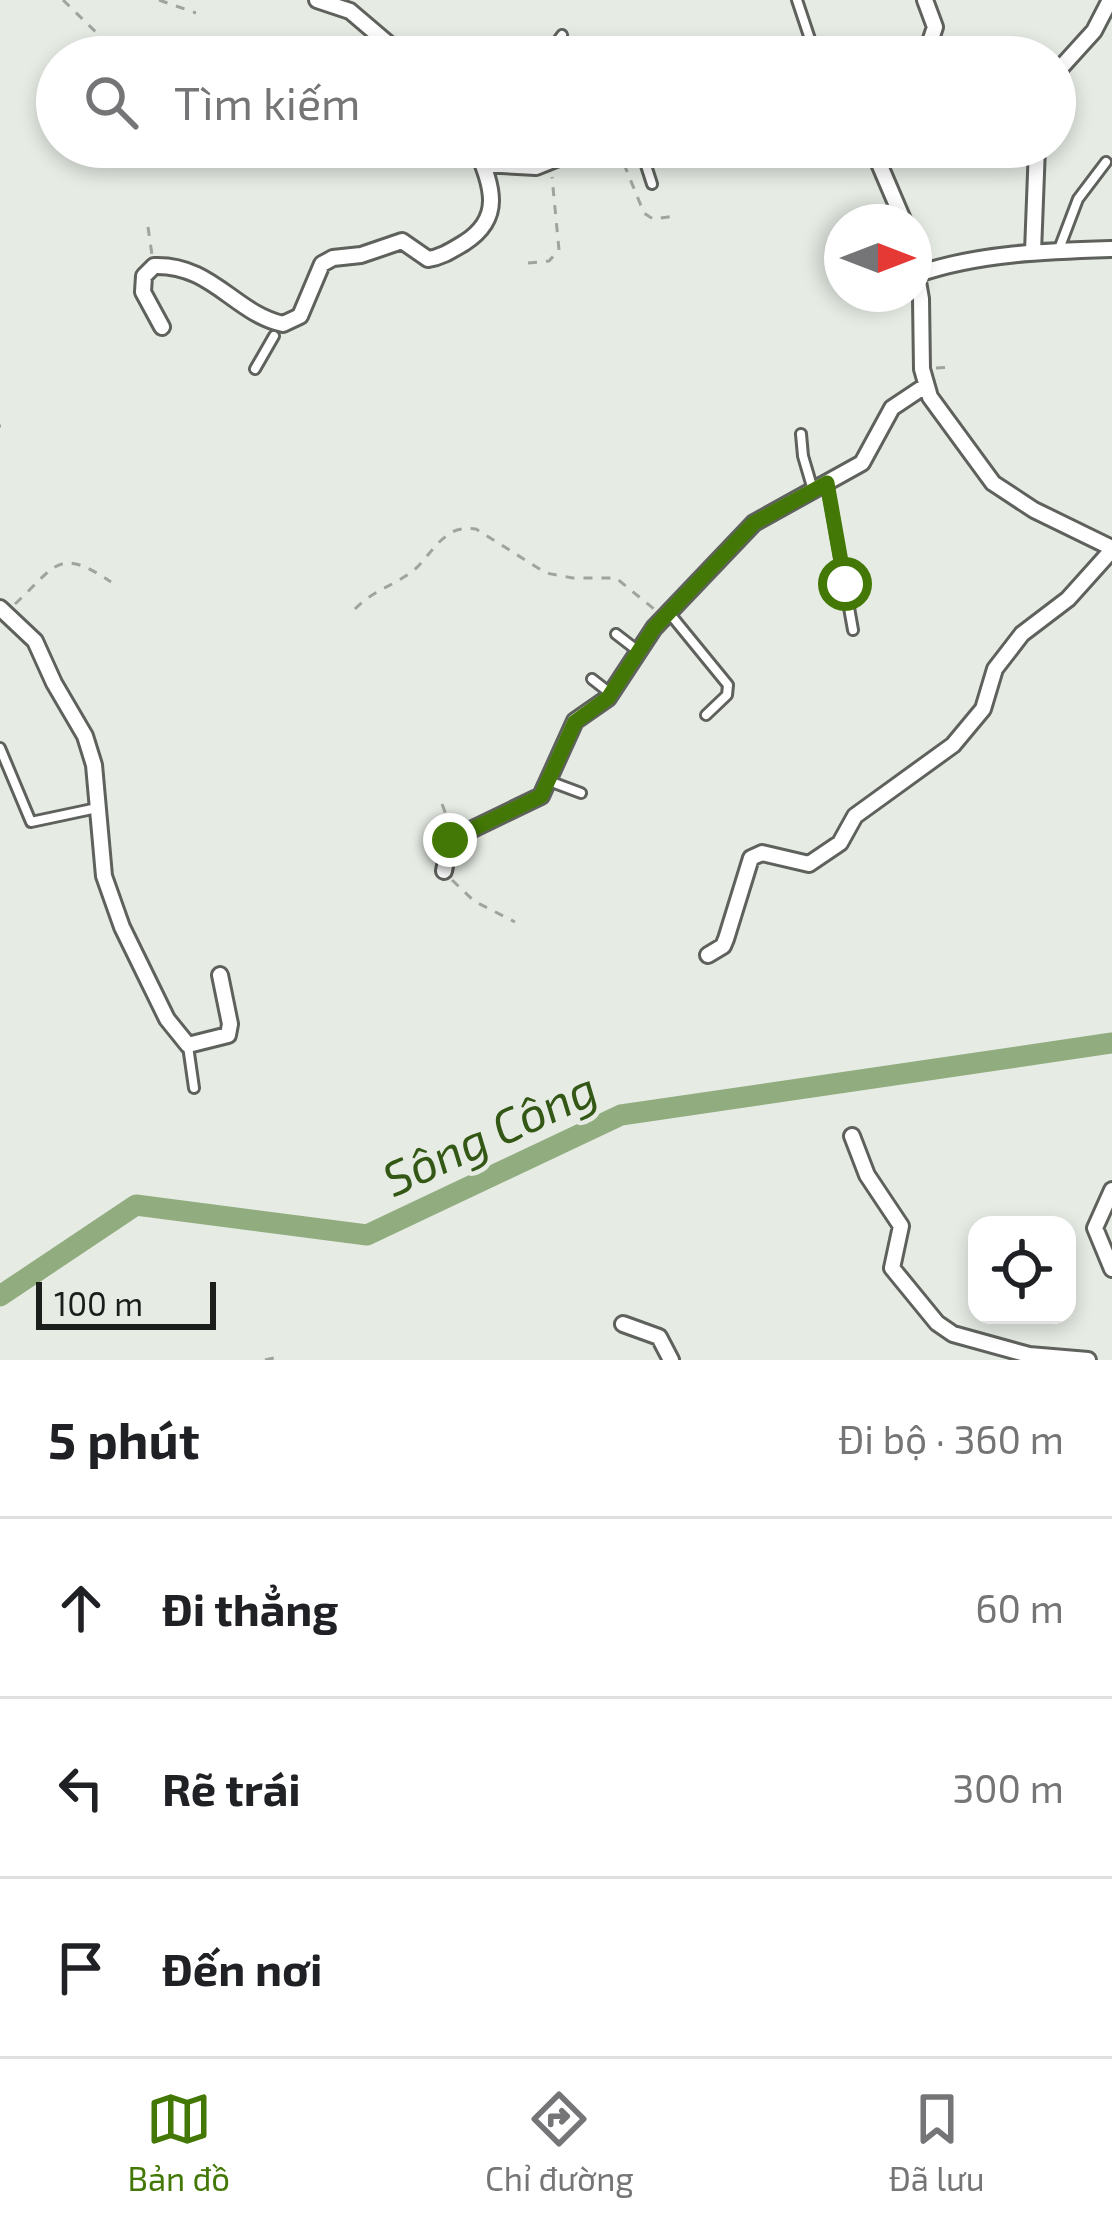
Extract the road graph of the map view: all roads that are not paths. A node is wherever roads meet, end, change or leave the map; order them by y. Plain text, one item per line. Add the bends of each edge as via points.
1 (316, 0) edge
2 (797, 0) edge
3 (926, 0) edge
4 (1110, 0) edge
5 (379, 36) edge
6 (809, 36) edge
7 (931, 36) edge
8 (1076, 51) edge
9 (1106, 162) dead end
10 (484, 168) edge
11 (647, 168) edge
12 (880, 168) edge
13 (1036, 168) edge
14 (652, 184) dead end
15 (896, 204) edge
16 (1112, 249) edge
17 (1059, 250) junction
18 (1033, 252) junction
19 (932, 264) edge
20 (919, 312) edge
21 (162, 328) dead end
22 (277, 329) junction
23 (255, 369) dead end
24 (925, 386) junction
25 (801, 434) dead end
26 (820, 487) junction
27 (1112, 549) edge
28 (3, 610) edge
29 (667, 615) junction
30 (853, 630) dead end
31 (616, 634) dead end
32 (638, 651) junction
33 (592, 680) dead end
34 (611, 694) junction
35 (706, 715) dead end
36 (1, 748) edge
37 (549, 781) junction
38 (581, 793) dead end
39 (97, 808) junction
40 (444, 871) road end
41 (708, 955) dead end
42 (220, 975) dead end
43 (188, 1045) junction
44 (194, 1088) dead end
45 (852, 1136) dead end
46 (1112, 1190) edge
47 (1112, 1269) edge
48 (623, 1324) dead end
49 (670, 1360) edge
50 (1088, 1360) edge

1 - 5 street via 350,11
2 - 6 lane
3 - 7 street
4 - 8 street
9 - 17 lane via 1078,199
10 - 22 street via 492,207 478,234 434,259 402,241 333,258 318,270 300,316
11 - 14 lane
12 - 15 street
13 - 18 street
16 - 17 street
17 - 18 street
18 - 19 street
20 - 24 street
21 - 22 street via 143,292 154,266 206,276
22 - 23 lane
24 - 26 street via 892,408 862,463
24 - 27 street via 993,483
25 - 26 lane via 802,456
26 - 29 street via 746,530
26 - 30 lane
27 - 41 street via 1076,592 1022,634 953,746 855,816 841,843 808,864 762,853 751,858 723,946
28 - 39 street via 35,641 85,736
29 - 32 street
29 - 35 lane via 728,685
31 - 32 lane
32 - 34 street
33 - 34 lane
34 - 37 street via 575,722
36 - 39 lane via 32,822
37 - 38 lane
37 - 40 street via 532,803 455,836
39 - 43 street via 104,876 122,928
42 - 43 street via 228,1035
43 - 44 lane
45 - 50 street via 901,1226 892,1268 937,1323 1029,1355
46 - 47 street via 1095,1228
48 - 49 street via 659,1337

